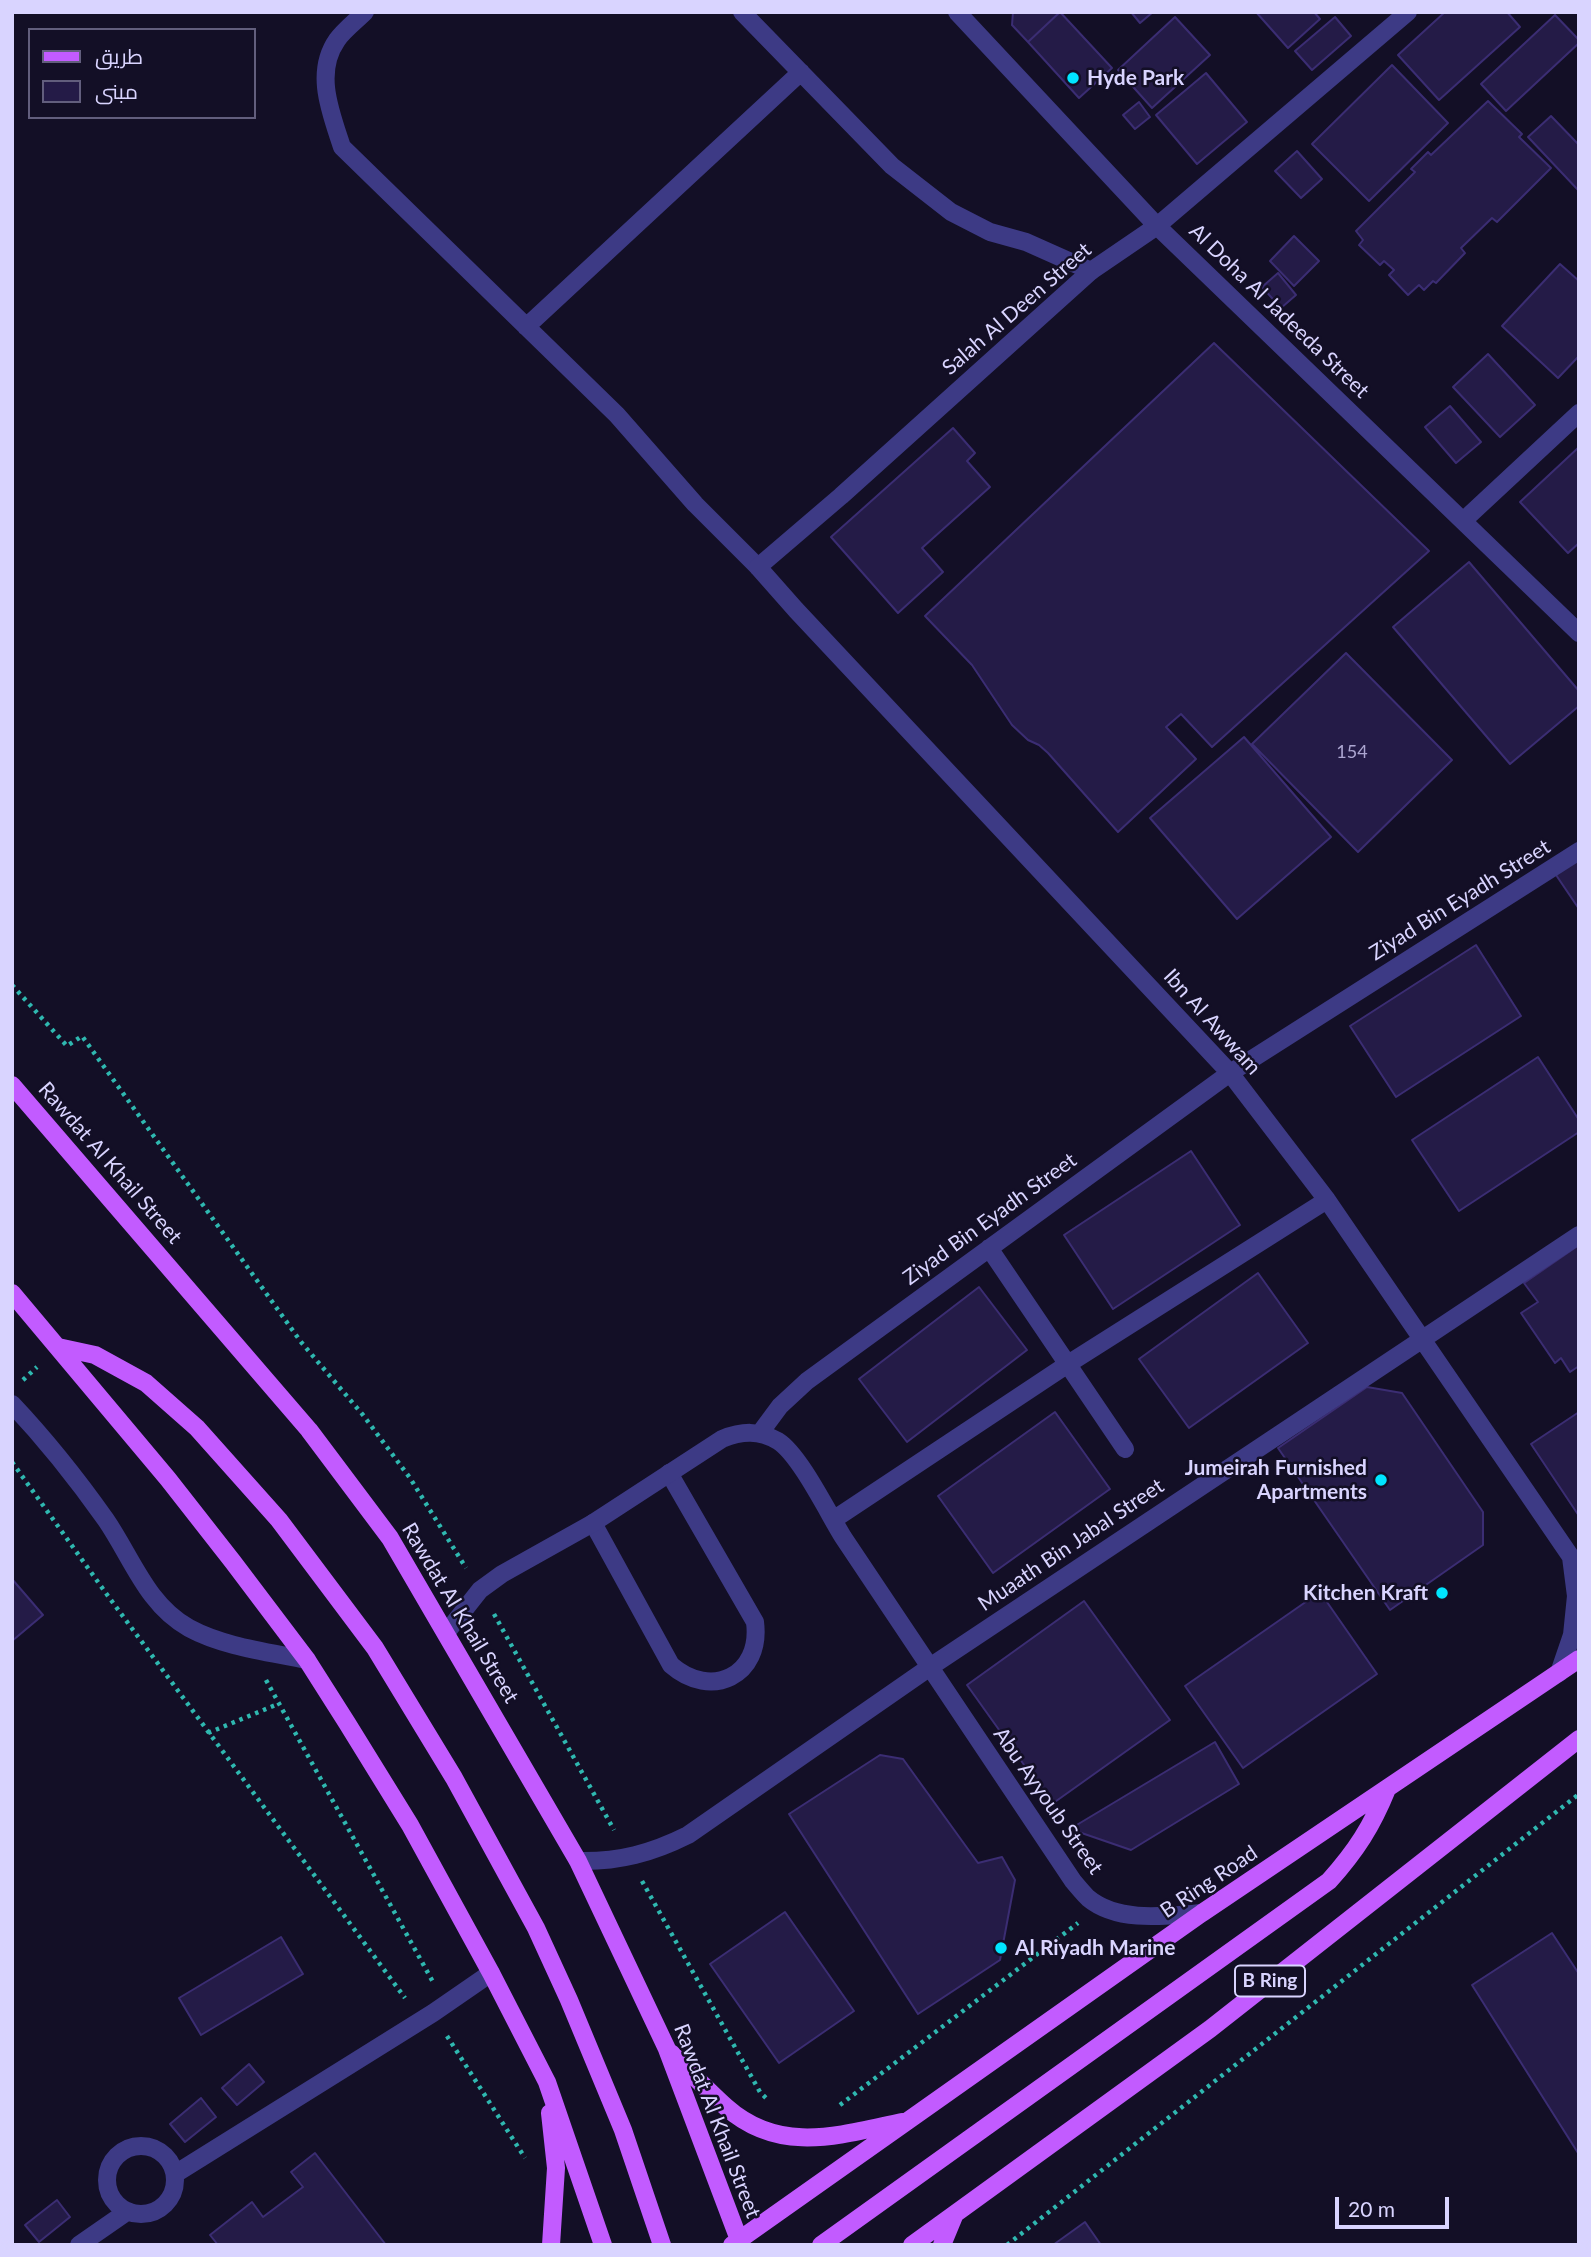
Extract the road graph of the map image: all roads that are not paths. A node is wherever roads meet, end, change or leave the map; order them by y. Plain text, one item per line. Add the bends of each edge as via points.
1 (365, 12) edge
2 (742, 12) edge
3 (957, 12) edge
4 (1408, 12) edge
5 (801, 72) junction
6 (1157, 226) junction
7 (1091, 271) junction
8 (526, 327) junction
9 (1579, 413) edge
10 (1463, 522) junction
11 (758, 567) junction
12 (1579, 633) edge
13 (1579, 851) edge
14 (1230, 1073) junction
15 (12, 1084) edge
16 (1327, 1200) junction
17 (1579, 1235) edge
18 (989, 1248) junction
19 (12, 1293) edge
20 (1422, 1337) junction
21 (58, 1348) junction
22 (1068, 1364) junction
23 (12, 1404) edge
24 (760, 1433) junction
25 (1125, 1449) dead end
26 (669, 1473) junction
27 (833, 1520) junction
28 (593, 1523) junction
29 (1575, 1558) edge
30 (446, 1633) junction
31 (1579, 1659) edge
32 (307, 1660) junction
33 (930, 1667) junction
34 (1559, 1673) junction
35 (1579, 1739) edge
36 (1388, 1789) junction
37 (578, 1861) junction
38 (1202, 1913) junction
39 (491, 1973) junction
40 (667, 2049) junction
41 (547, 2082) junction
42 (909, 2121) junction
43 (175, 2174) junction
44 (128, 2211) junction
45 (955, 2215) junction
46 (738, 2244) edge
47 (79, 2245) edge
48 (551, 2245) edge
49 (603, 2245) edge
50 (662, 2245) edge
51 (821, 2245) edge
52 (912, 2245) edge
53 (942, 2245) edge

1 - 8 street, Ibn Al Awwam via 337,40 326,65 326,100 342,147
2 - 5 street
3 - 6 street, Al Doha Al Jadeeda Street
4 - 6 street, Salah Al Deen Street
5 - 7 street via 892,166 951,212
5 - 8 street
6 - 7 street, Salah Al Deen Street
6 - 10 street, Al Doha Al Jadeeda Street
7 - 11 street, Salah Al Deen Street
8 - 11 street, Ibn Al Awwam via 617,415
9 - 10 street
10 - 12 street, Al Doha Al Jadeeda Street
11 - 14 street, Ibn Al Awwam
13 - 14 street, Ziyad Bin Eyadh Street
14 - 16 street, Ibn Al Awwam
14 - 18 street, Ziyad Bin Eyadh Street
15 - 30 main road, Rawdat Al Khail Street via 309,1430 390,1538
16 - 20 street, Ibn Al Awwam
16 - 22 street
17 - 20 street, Muaath Bin Jabal Street
18 - 22 street
18 - 24 street, Ziyad Bin Eyadh Street via 807,1381
19 - 21 main road
20 - 29 street, Ibn Al Awwam
20 - 33 street, Muaath Bin Jabal Street
21 - 32 main road via 168,1479
21 - 50 main road via 95,1355 146,1382 197,1427 279,1520 375,1648 454,1777 536,1928 623,2130
22 - 25 street
22 - 27 street
23 - 32 street via 108,1522 145,1586 168,1613 215,1639
24 - 26 street via 740,1432 722,1439
24 - 27 street, Abu Ayyoub Street via 780,1442 797,1461
26 - 28 street
26 - 28 street via 755,1622 754,1652 734,1675 708,1683 693,1680 671,1665
27 - 33 street, Abu Ayyoub Street
28 - 30 street via 480,1590
29 - 34 street, Ibn Al Awwam via 1572,1635
30 - 37 main road, Rawdat Al Khail Street
31 - 34 main road, B Ring Road
32 - 39 main road via 410,1825
33 - 37 street, Muaath Bin Jabal Street via 688,1835 629,1858
33 - 38 street, Abu Ayyoub Street via 1088,1898 1101,1906 1149,1917
34 - 36 main road, B Ring Road
35 - 45 main road, B Ring via 1210,2029
36 - 38 main road, B Ring Road
36 - 51 main road via 1374,1823 1329,1881
37 - 40 main road, Rawdat Al Khail Street
38 - 42 main road, B Ring Road
39 - 41 main road
39 - 43 street
40 - 42 main road via 735,2113 782,2136 825,2137
40 - 46 main road, Rawdat Al Khail Street
41 - 48 main road via 556,2168
41 - 49 main road
42 - 46 main road, B Ring Road
43 - 44 street via 174,2192 163,2206 146,2213
43 - 44 street via 167,2157 152,2147 134,2146 117,2155 108,2170 108,2189
44 - 47 street
45 - 52 main road, B Ring
45 - 53 main road

